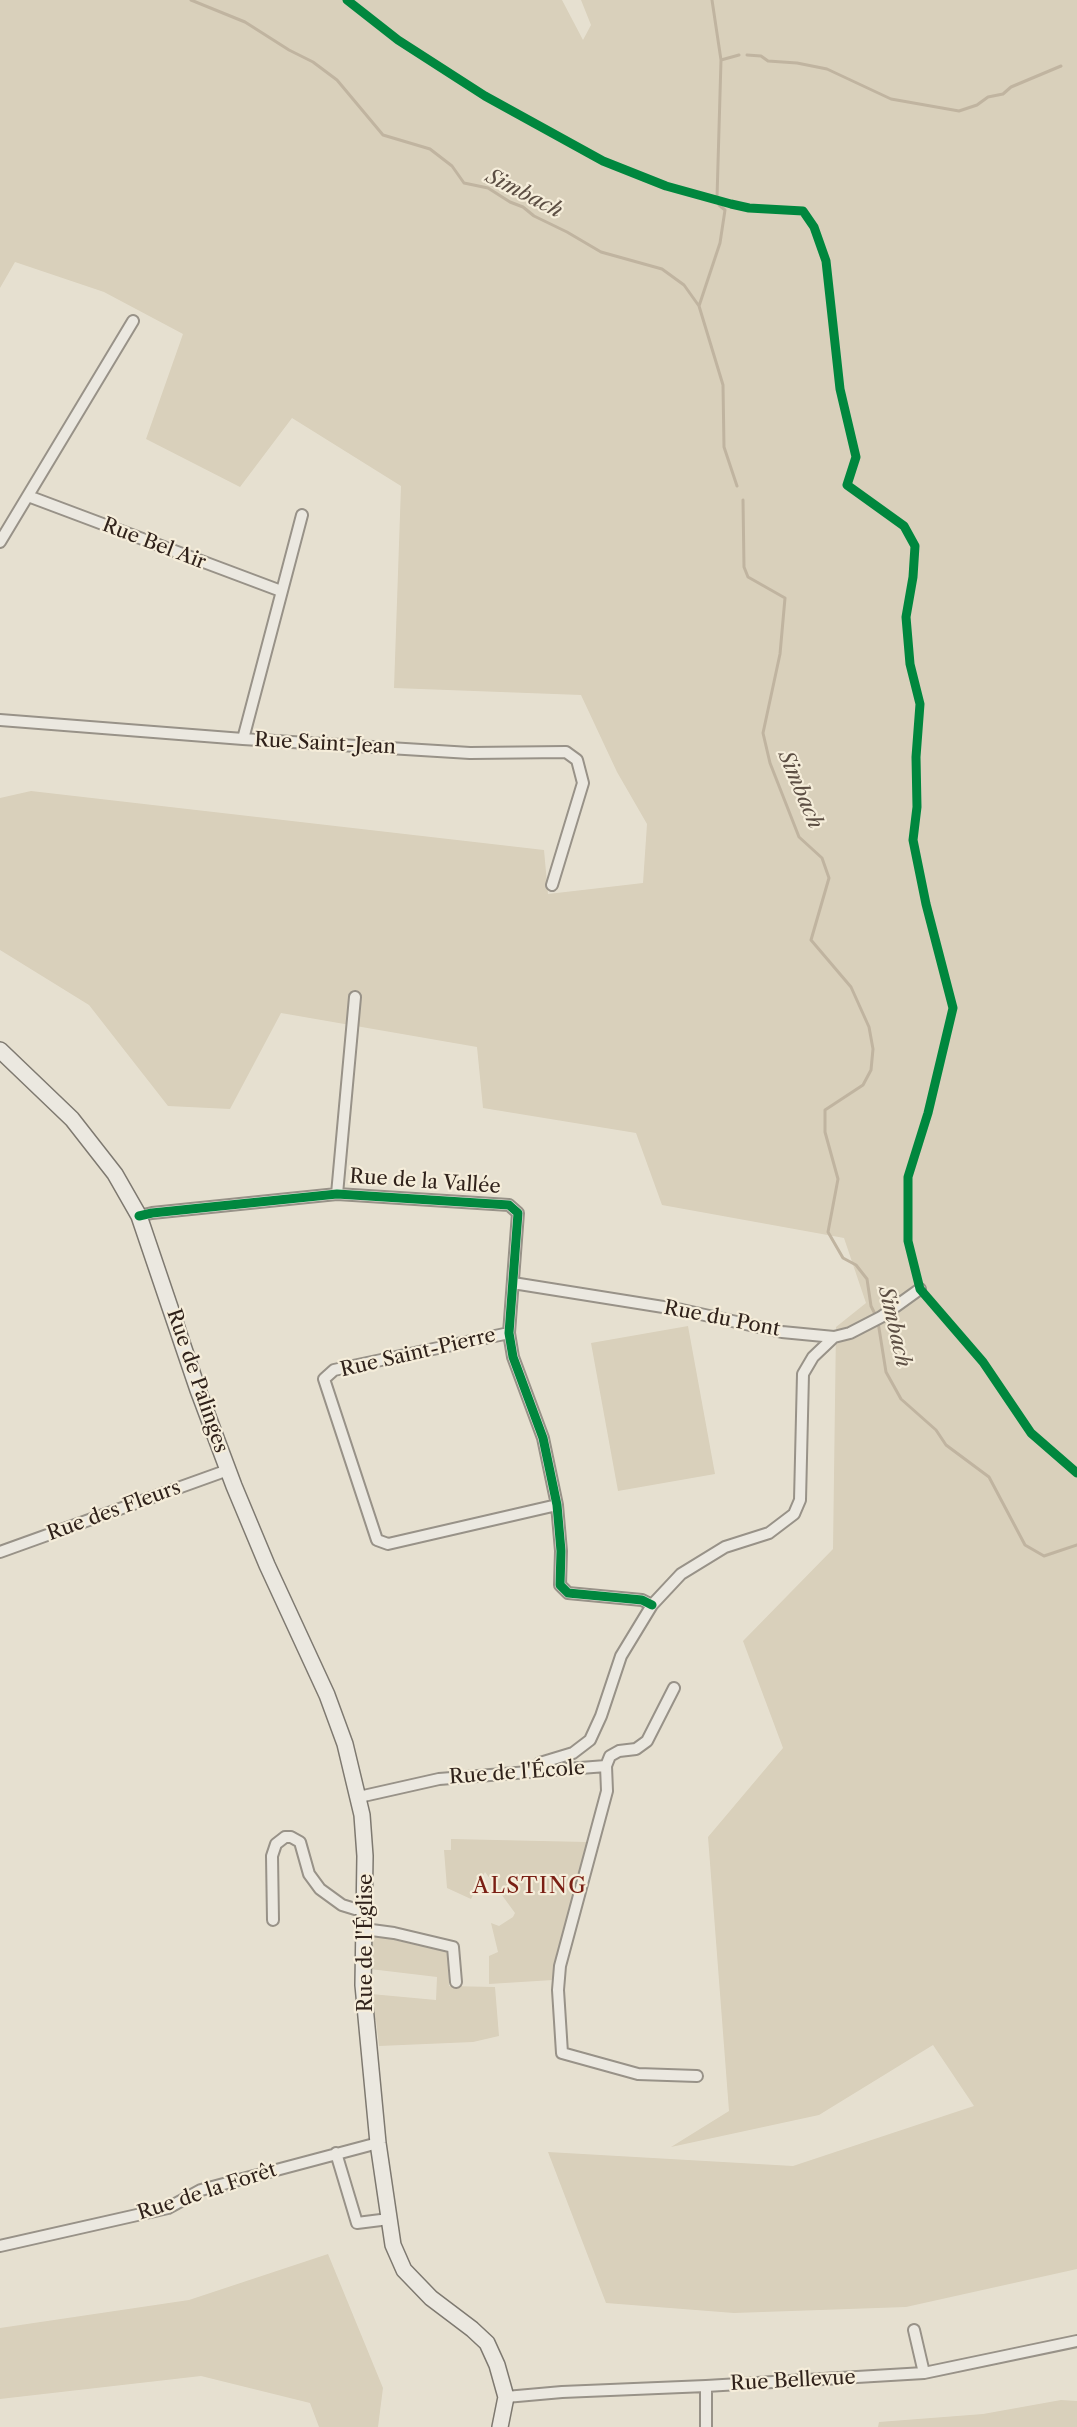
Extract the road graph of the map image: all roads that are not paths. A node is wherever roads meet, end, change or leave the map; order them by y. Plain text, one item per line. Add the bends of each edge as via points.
1 (134, 321) dead end
2 (28, 496) junction
3 (302, 515) dead end
4 (0, 542) edge
5 (281, 591) junction
6 (0, 720) edge
7 (243, 739) junction
8 (552, 885) dead end
9 (355, 997) dead end
10 (0, 1050) edge
11 (337, 1194) junction
12 (139, 1216) junction
13 (513, 1283) junction
14 (920, 1289) dead end
15 (508, 1333) junction
16 (834, 1337) junction
17 (228, 1470) junction
18 (557, 1505) junction
19 (0, 1552) edge
20 (652, 1605) junction
21 (674, 1688) dead end
22 (345, 1744) joint
23 (606, 1766) junction
24 (536, 1772) junction
25 (359, 1797) junction
26 (364, 1909) junction
27 (273, 1920) dead end
28 (364, 1929) junction
29 (456, 1982) dead end
30 (697, 2076) dead end
31 (378, 2143) junction
32 (336, 2153) junction
33 (389, 2218) junction
34 (0, 2246) edge
35 (914, 2330) dead end
36 (1077, 2341) edge
37 (924, 2373) junction
38 (706, 2386) junction
39 (506, 2397) junction
40 (500, 2427) edge
41 (706, 2427) edge

1 - 2 street
2 - 4 street
2 - 5 street, Rue Bel Air
3 - 5 street
5 - 7 street
6 - 7 street, Rue Saint-Jean
7 - 8 street, Rue Saint-Jean via 470,753 566,752 577,760 583,783
9 - 11 street
10 - 12 main road, Rue de Palinges via 86,1135 124,1187
11 - 12 street, Rue de la Vallée
11 - 13 street, Rue de la Vallée via 509,1205 518,1213
12 - 17 main road, Rue de Palinges
13 - 15 street, Rue de la Vallée
13 - 16 street, Rue du Pont via 682,1310 782,1332
14 - 16 street, Rue du Pont via 877,1319
15 - 18 street, Rue de la Vallée via 543,1438
15 - 18 street, Rue Saint-Pierre via 334,1370 324,1378 377,1540 388,1544
16 - 20 street via 813,1357 803,1374 800,1500 794,1514 769,1533 725,1546 681,1574
17 - 19 street, Rue des Fleurs
17 - 22 main road, Rue de Palinges
18 - 20 street, Rue de la Vallée via 560,1585 568,1593 642,1600
20 - 24 street via 621,1656 590,1740 573,1753 540,1763
21 - 23 street via 647,1741 636,1749 610,1756
22 - 25 main road, Rue de l'Église
23 - 24 street, Rue de l'École
23 - 30 street, Rue de l'École via 607,1791 558,1980 562,2053 638,2074
24 - 25 street, Rue de l'École via 439,1779
25 - 26 main road, Rue de l'Église via 365,1856
26 - 27 street via 342,1905 320,1889 309,1874 300,1842 285,1837 276,1844 272,1856
26 - 28 main road, Rue de l'Église
28 - 29 street via 453,1947
28 - 31 main road, Rue de l'Église via 363,1985
31 - 32 street, Rue de la Forêt
31 - 33 main road, Rue de l'Église
32 - 33 street via 357,2223
32 - 34 street, Rue de la Forêt via 201,2190 168,2208
33 - 39 main road, Rue de l'Église via 393,2246 404,2270 431,2298 487,2343
35 - 37 street
36 - 37 street, Rue Bellevue
37 - 38 street, Rue Bellevue
38 - 39 street, Rue Bellevue
38 - 41 street
39 - 40 main road

